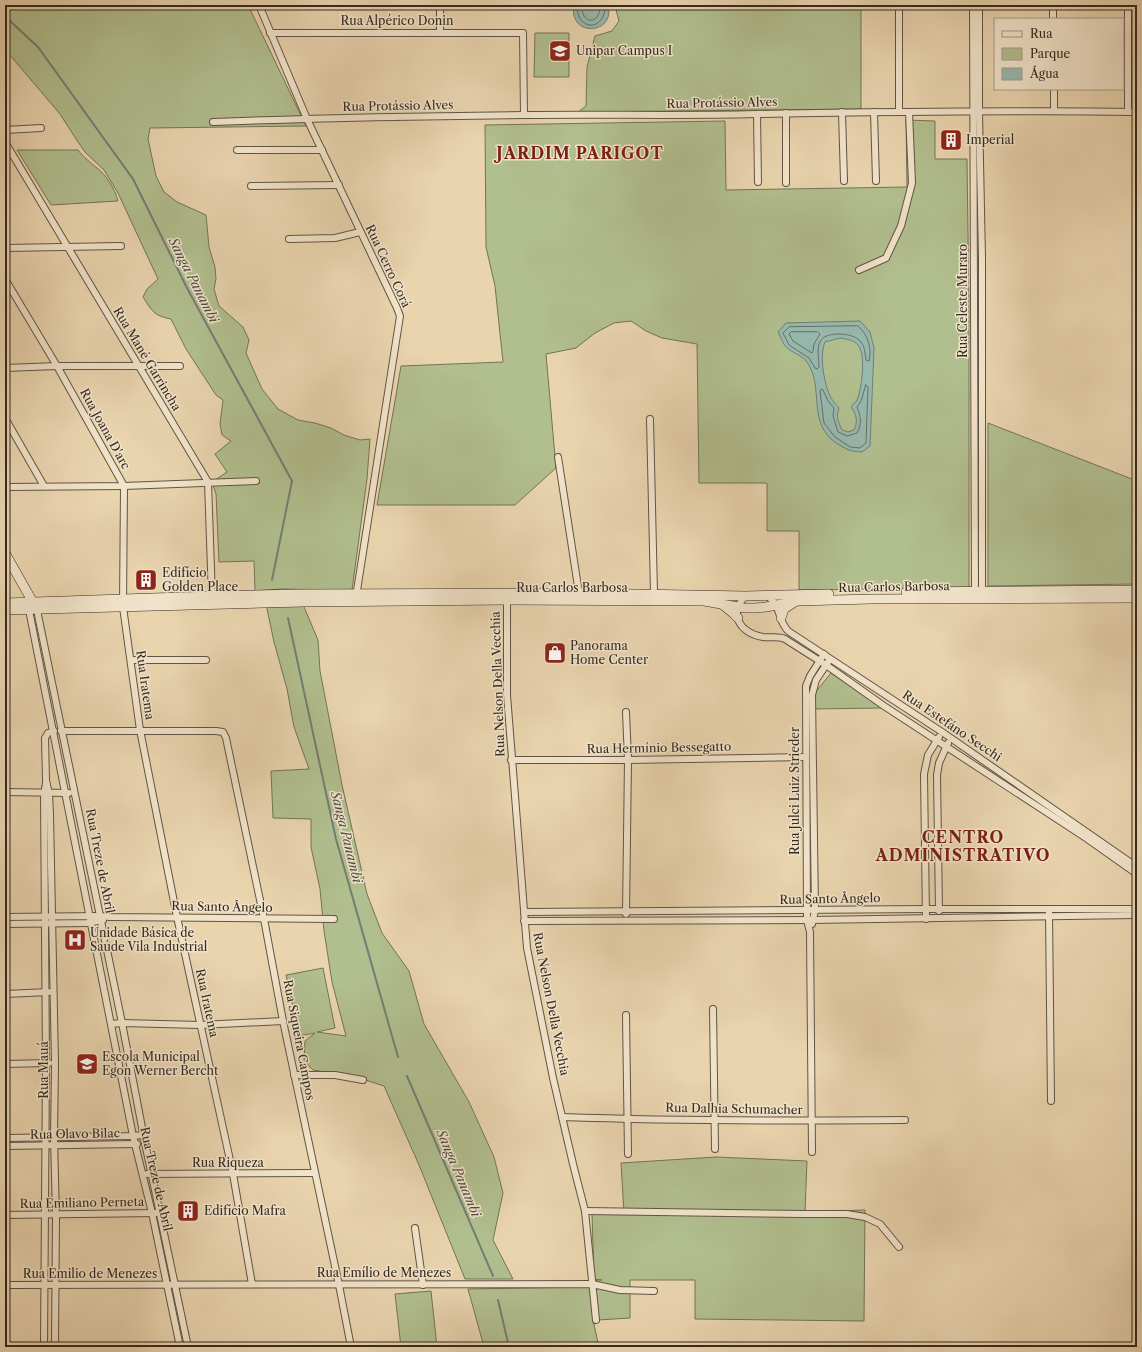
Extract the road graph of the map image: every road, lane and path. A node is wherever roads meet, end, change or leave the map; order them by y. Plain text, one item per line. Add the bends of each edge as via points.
1 (259, 5) edge
2 (440, 5) edge
3 (899, 5) edge
4 (973, 5) edge
5 (978, 5) edge
6 (1053, 5) edge
7 (1128, 5) edge
8 (1053, 18) edge
9 (270, 32) junction
10 (440, 32) junction
11 (1054, 90) edge
12 (1054, 111) junction
13 (842, 112) junction
14 (874, 112) junction
15 (900, 112) junction
16 (909, 112) junction
17 (976, 112) junction
18 (1128, 112) junction
19 (1137, 112) edge
20 (786, 113) junction
21 (757, 114) junction
22 (524, 115) junction
23 (307, 119) junction
24 (213, 122) dead end
25 (41, 128) dead end
26 (5, 130) edge
27 (5, 142) edge
28 (237, 150) dead end
29 (322, 150) junction
30 (844, 181) dead end
31 (758, 182) dead end
32 (876, 182) dead end
33 (786, 184) dead end
34 (339, 185) junction
35 (251, 186) dead end
36 (360, 232) junction
37 (289, 239) dead end
38 (121, 246) dead end
39 (68, 247) junction
40 (5, 248) edge
41 (859, 270) dead end
42 (5, 279) edge
43 (57, 366) junction
44 (139, 366) junction
45 (180, 366) dead end
46 (5, 368) edge
47 (5, 418) edge
48 (650, 419) dead end
49 (558, 458) dead end
50 (256, 481) dead end
51 (208, 482) junction
52 (44, 486) junction
53 (124, 486) junction
54 (5, 487) edge
55 (5, 553) edge
56 (1137, 590) edge
57 (579, 592) junction
58 (654, 593) junction
59 (978, 594) junction
60 (766, 595) junction
61 (507, 596) junction
62 (746, 596) junction
63 (871, 596) junction
64 (356, 597) junction
65 (1137, 598) edge
66 (212, 600) junction
67 (798, 601) junction
68 (5, 603) edge
69 (123, 603) junction
70 (720, 603) junction
71 (776, 605) junction
72 (32, 606) junction
73 (737, 607) junction
74 (5, 610) edge
75 (738, 618) junction
76 (781, 618) junction
77 (824, 654) junction
78 (830, 659) junction
79 (131, 660) junction
80 (206, 660) dead end
81 (819, 661) junction
82 (826, 665) junction
83 (626, 712) dead end
84 (140, 730) junction
85 (54, 731) junction
86 (61, 731) junction
87 (942, 732) junction
88 (951, 738) junction
89 (937, 740) junction
90 (947, 746) junction
91 (806, 757) junction
92 (511, 760) junction
93 (628, 760) junction
94 (5, 792) edge
95 (74, 793) junction
96 (46, 794) junction
97 (65, 794) junction
98 (1065, 816) junction
99 (1061, 822) junction
100 (1137, 866) edge
101 (1137, 874) edge
102 (926, 909) junction
103 (939, 909) junction
104 (1049, 909) junction
105 (1137, 909) edge
106 (807, 910) junction
107 (815, 910) junction
108 (524, 912) junction
109 (626, 912) junction
110 (1137, 915) edge
111 (5, 916) edge
112 (1049, 916) junction
113 (48, 917) junction
114 (177, 917) junction
115 (334, 918) dead end
116 (100, 919) junction
117 (264, 919) junction
118 (926, 919) junction
119 (939, 919) junction
120 (90, 920) junction
121 (626, 920) junction
122 (810, 920) junction
123 (524, 921) junction
124 (5, 924) edge
125 (48, 924) junction
126 (54, 991) junction
127 (45, 992) junction
128 (5, 994) edge
129 (713, 1009) dead end
130 (626, 1014) dead end
131 (283, 1021) junction
132 (122, 1023) junction
133 (111, 1024) junction
134 (200, 1024) junction
135 (55, 1063) junction
136 (5, 1064) edge
137 (46, 1064) junction
138 (294, 1075) junction
139 (363, 1080) dead end
140 (1051, 1101) dead end
141 (562, 1117) junction
142 (627, 1119) junction
143 (714, 1120) junction
144 (905, 1120) dead end
145 (812, 1121) junction
146 (143, 1135) junction
147 (133, 1136) junction
148 (5, 1138) edge
149 (45, 1138) junction
150 (54, 1138) junction
151 (145, 1143) junction
152 (135, 1144) junction
153 (5, 1146) edge
154 (45, 1146) junction
155 (55, 1146) junction
156 (715, 1148) dead end
157 (812, 1152) dead end
158 (628, 1154) dead end
159 (315, 1173) junction
160 (142, 1174) junction
161 (151, 1174) junction
162 (233, 1174) junction
163 (585, 1211) junction
164 (152, 1213) junction
165 (159, 1213) junction
166 (45, 1214) junction
167 (5, 1215) edge
168 (56, 1215) junction
169 (415, 1228) dead end
170 (899, 1247) dead end
171 (252, 1284) junction
172 (592, 1284) junction
173 (5, 1285) edge
174 (44, 1285) junction
175 (55, 1285) junction
176 (166, 1285) junction
177 (175, 1285) junction
178 (339, 1285) junction
179 (423, 1285) junction
180 (654, 1291) dead end
181 (596, 1320) dead end
182 (44, 1347) edge
183 (55, 1347) edge
184 (180, 1347) edge
185 (188, 1347) edge
186 (351, 1347) edge

1 - 9 street, Rua Cerro Corá
2 - 10 street
3 - 15 street
4 - 5 street
4 - 17 street, Rua Celeste Muraro
5 - 17 street, Rua Celeste Muraro
6 - 8 street
7 - 18 street
9 - 10 street, Rua Alpérico Donin
9 - 23 street, Rua Cerro Corá
10 - 22 street, Rua Alpérico Donin via 523,32
11 - 12 street
12 - 17 street, Rua Protássio Alves
12 - 18 street, Rua Protássio Alves
13 - 14 street, Rua Protássio Alves
13 - 20 street, Rua Protássio Alves
13 - 30 street
14 - 15 street, Rua Protássio Alves
14 - 32 street
15 - 16 street, Rua Protássio Alves
16 - 17 street, Rua Protássio Alves
16 - 41 street via 912,183 901,226 886,258
17 - 59 street, Rua Celeste Muraro via 982,258
18 - 19 street, Rua Protássio Alves
20 - 21 street, Rua Protássio Alves
20 - 33 street
21 - 22 street, Rua Protássio Alves
21 - 31 street
22 - 23 street, Rua Protássio Alves
23 - 24 street, Rua Protássio Alves
23 - 29 street, Rua Cerro Corá
25 - 26 street
27 - 39 street, Rua Mané Garrincha
28 - 29 street
29 - 34 street, Rua Cerro Corá
34 - 35 street
34 - 36 street, Rua Cerro Corá
36 - 37 street via 335,238
36 - 64 street, Rua Cerro Corá via 400,316
38 - 39 street
39 - 40 street
39 - 44 street, Rua Mané Garrincha
42 - 43 street, Rua Joana D'arc
43 - 44 street
43 - 46 street
43 - 53 street, Rua Joana D'arc
44 - 45 street
44 - 51 street, Rua Mané Garrincha
47 - 52 street
48 - 58 street
49 - 57 street
50 - 51 street
51 - 53 street
51 - 66 street, Rua Mané Garrincha
52 - 53 street
52 - 54 street
53 - 69 street, Rua Joana D'arc
55 - 72 street, Rua Treze de Abril via 28,592
56 - 59 street, Rua Carlos Barbosa
57 - 58 street, Rua Carlos Barbosa
57 - 61 street, Rua Carlos Barbosa
58 - 62 street, Rua Carlos Barbosa
59 - 63 street, Rua Carlos Barbosa
59 - 65 street, Rua Carlos Barbosa
60 - 62 street, Rua Carlos Barbosa
60 - 63 street, Rua Carlos Barbosa
60 - 71 street, Rua Estefáno Secchi
61 - 64 street, Rua Carlos Barbosa
61 - 70 street, Rua Carlos Barbosa
61 - 92 street, Rua Nelson Della Vecchia via 507,695
62 - 73 street
63 - 67 street, Rua Carlos Barbosa
64 - 66 street, Rua Carlos Barbosa
66 - 69 street, Rua Carlos Barbosa
67 - 71 street, Rua Carlos Barbosa
67 - 76 street via 784,609
68 - 72 street, Rua Carlos Barbosa
69 - 72 street, Rua Carlos Barbosa
69 - 79 street, Rua Iratema
70 - 73 street, Rua Carlos Barbosa
70 - 75 street
71 - 73 street, Rua Carlos Barbosa via 761,608
71 - 76 street, Rua Estefáno Secchi
72 - 74 street, Rua Carlos Barbosa
72 - 85 street, Rua Treze de Abril
72 - 86 street, Rua Treze de Abril
73 - 75 street
75 - 81 street via 748,632 785,639
76 - 77 street, Rua Estefáno Secchi via 788,631
77 - 78 street, Rua Estefáno Secchi
77 - 81 street, Rua Julci Luiz Strieder
78 - 82 street, Rua Julci Luiz Strieder
78 - 87 street, Rua Estefáno Secchi
79 - 80 street
79 - 84 street, Rua Iratema
81 - 82 street
81 - 91 street, Rua Julci Luiz Strieder via 806,686
82 - 89 street
82 - 107 street, Rua Julci Luiz Strieder via 816,680 812,695
83 - 93 street
84 - 86 street
84 - 114 street, Rua Iratema
84 - 117 street, Rua Siqueira Campos via 216,731 222,732 226,738
85 - 96 street, Rua Mauá via 48,733 45,738
85 - 97 street, Rua Treze de Abril
86 - 95 street, Rua Treze de Abril
87 - 88 street, Rua Estefáno Secchi
87 - 89 street
88 - 90 street
88 - 98 street, Rua Estefáno Secchi
89 - 90 street
89 - 102 street via 928,755 924,774
90 - 99 street
90 - 103 street via 939,763 938,775
91 - 93 street, Rua Hermínio Bessegatto
91 - 106 street, Rua Julci Luiz Strieder
92 - 93 street, Rua Hermínio Bessegatto
92 - 108 street, Rua Nelson Della Vecchia
93 - 109 street
94 - 96 street
95 - 97 street
95 - 116 street, Rua Treze de Abril
96 - 97 street
96 - 113 street, Rua Mauá
97 - 120 street, Rua Treze de Abril
98 - 99 street
98 - 100 street, Rua Estefáno Secchi
99 - 101 street
102 - 103 street, Rua Santo Ângelo
102 - 107 street, Rua Santo Ângelo
102 - 118 street
103 - 104 street, Rua Santo Ângelo
103 - 119 street
104 - 105 street, Rua Santo Ângelo
104 - 112 street
106 - 107 street, Rua Santo Ângelo
106 - 109 street, Rua Santo Ângelo
106 - 122 street, Rua Julci Luiz Strieder
107 - 122 street, Rua Julci Luiz Strieder
108 - 109 street, Rua Santo Ângelo
108 - 123 street, Rua Nelson Della Vecchia
109 - 121 street
110 - 112 street, Rua Santo Ângelo
111 - 113 street, Rua Santo Ângelo
112 - 119 street, Rua Santo Ângelo
112 - 140 street
113 - 120 street, Rua Santo Ângelo
113 - 125 street, Rua Mauá
114 - 116 street, Rua Santo Ângelo
114 - 117 street, Rua Santo Ângelo
114 - 134 street, Rua Iratema
115 - 117 street, Rua Santo Ângelo
116 - 120 street, Rua Santo Ângelo
116 - 132 street, Rua Treze de Abril
117 - 131 street, Rua Siqueira Campos
118 - 119 street, Rua Santo Ângelo
118 - 122 street, Rua Santo Ângelo
120 - 125 street, Rua Santo Ângelo
120 - 133 street, Rua Treze de Abril
121 - 122 street, Rua Santo Ângelo
121 - 123 street, Rua Santo Ângelo
122 - 145 street, Rua Julci Luiz Strieder
123 - 141 street, Rua Nelson Della Vecchia via 527,948
124 - 125 street, Rua Santo Ângelo
125 - 126 street, Rua Mauá
125 - 127 street
126 - 127 street
126 - 135 street, Rua Mauá
127 - 128 street
127 - 137 street
129 - 143 street
130 - 142 street
131 - 134 street
131 - 138 street, Rua Siqueira Campos
132 - 133 street
132 - 134 street
132 - 146 street, Rua Treze de Abril
133 - 147 street, Rua Treze de Abril
134 - 162 street, Rua Iratema
135 - 137 street
135 - 150 street, Rua Mauá
136 - 137 street
137 - 149 street
138 - 139 street
138 - 159 street, Rua Siqueira Campos
141 - 142 street, Rua Dalhia Schumacher
141 - 163 street, Rua Nelson Della Vecchia
142 - 143 street, Rua Dalhia Schumacher
142 - 158 street
143 - 145 street, Rua Dalhia Schumacher
143 - 156 street
144 - 145 street, Rua Dalhia Schumacher
145 - 157 street, Rua Julci Luiz Strieder
146 - 147 street, Rua Olavo Bilac
146 - 151 street, Rua Treze de Abril
147 - 150 street, Rua Olavo Bilac
147 - 152 street, Rua Treze de Abril
148 - 149 street, Rua Olavo Bilac
149 - 150 street, Rua Olavo Bilac
149 - 154 street
150 - 155 street, Rua Mauá
151 - 152 street, Rua Olavo Bilac
151 - 161 street, Rua Treze de Abril
152 - 155 street, Rua Olavo Bilac
152 - 160 street, Rua Treze de Abril
153 - 154 street, Rua Olavo Bilac
154 - 155 street, Rua Olavo Bilac
154 - 166 street
155 - 168 street, Rua Mauá
159 - 162 street, Rua Riqueza
159 - 178 street, Rua Siqueira Campos
160 - 161 street, Rua Riqueza
160 - 164 street, Rua Treze de Abril
161 - 162 street, Rua Riqueza
161 - 165 street, Rua Treze de Abril
162 - 171 street, Rua Iratema
163 - 170 street via 847,1214 866,1217 880,1224
163 - 172 street, Rua Nelson Della Vecchia
164 - 165 street, Rua Emiliano Perneta
164 - 168 street, Rua Emiliano Perneta
164 - 176 street, Rua Treze de Abril
165 - 177 street, Rua Treze de Abril
166 - 167 street, Rua Emiliano Perneta
166 - 168 street, Rua Emiliano Perneta
166 - 174 street
168 - 175 street, Rua Mauá
169 - 179 street
171 - 177 street, Rua Emílio de Menezes
171 - 178 street, Rua Emílio de Menezes
172 - 179 street, Rua Emílio de Menezes
172 - 180 street, Rua Emílio de Menezes via 620,1290
172 - 181 street, Rua Nelson Della Vecchia
173 - 174 street, Rua Emilio de Menezes
174 - 175 street, Rua Emilio de Menezes
174 - 182 street
175 - 176 street, Rua Emilio de Menezes
175 - 183 street, Rua Mauá
176 - 177 street, Rua Emilio de Menezes
176 - 184 street, Rua Treze de Abril
177 - 185 street, Rua Treze de Abril
178 - 179 street, Rua Emílio de Menezes
178 - 186 street, Rua Siqueira Campos

